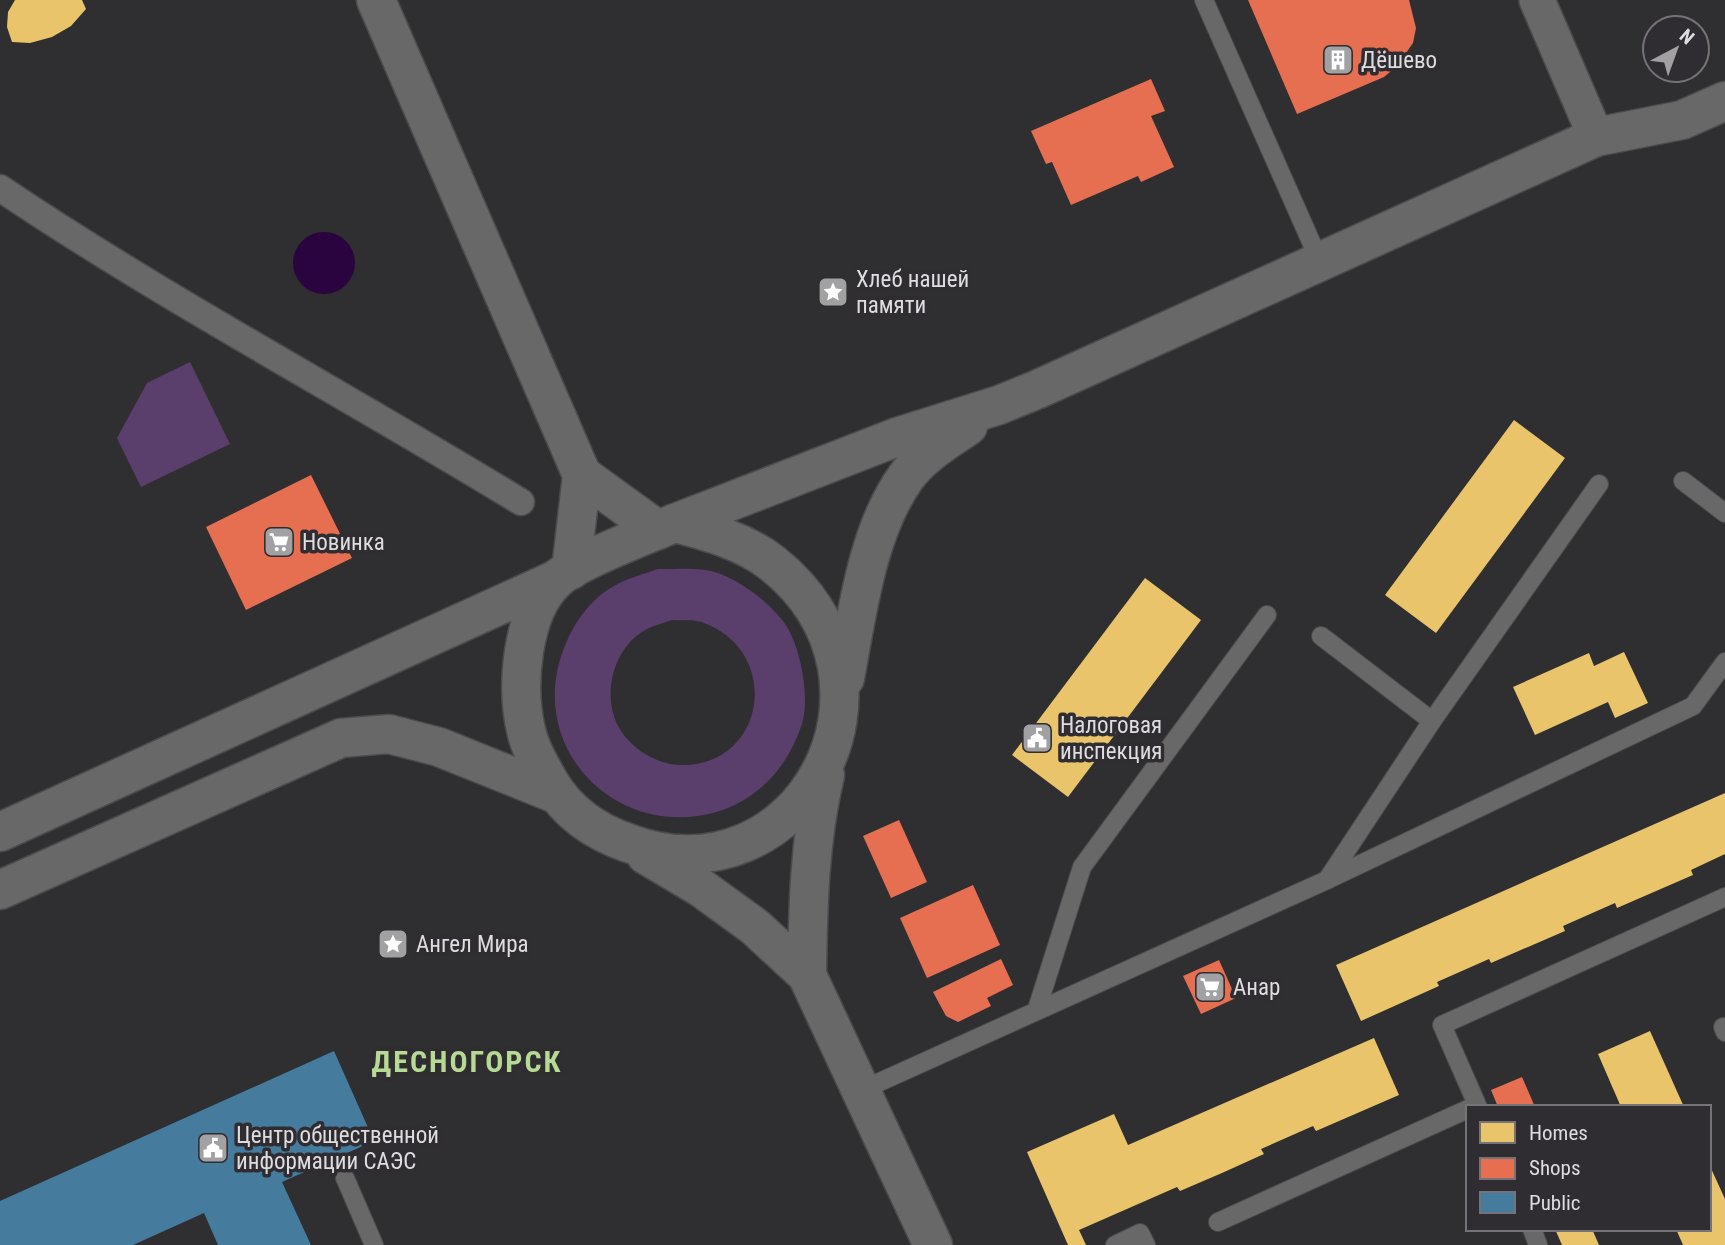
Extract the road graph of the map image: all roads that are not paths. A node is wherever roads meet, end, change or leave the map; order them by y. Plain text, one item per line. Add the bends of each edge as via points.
1 (376, 0) edge
2 (1203, 0) edge
3 (1537, 0) edge
4 (1725, 102) edge
5 (1596, 137) junction
6 (0, 188) edge
7 (1320, 262) junction
8 (999, 405) junction
9 (582, 475) junction
10 (1683, 481) dead end
11 (1599, 484) dead end
12 (521, 502) dead end
13 (1725, 513) edge
14 (667, 527) junction
15 (563, 575) junction
16 (1267, 615) dead end
17 (1321, 636) dead end
18 (1725, 662) edge
19 (842, 700) junction
20 (1432, 721) junction
21 (830, 756) junction
22 (556, 793) junction
23 (0, 832) edge
24 (623, 841) junction
25 (1327, 880) junction
26 (0, 890) edge
27 (1725, 897) edge
28 (807, 975) junction
29 (1037, 1009) junction
30 (862, 1090) junction
31 (1473, 1105) edge
32 (1466, 1111) edge
33 (345, 1178) dead end
34 (1218, 1222) dead end
35 (374, 1245) edge
36 (933, 1245) edge
37 (1115, 1245) edge
38 (1146, 1245) edge

1 - 9 street
2 - 7 lane
3 - 5 street
4 - 5 street via 1682,120
5 - 7 street
6 - 12 street via 178,300
7 - 8 street
8 - 14 street via 897,437
8 - 19 street via 930,452 907,476 886,509 858,605
9 - 14 street
9 - 15 street
10 - 13 lane
11 - 20 lane
14 - 15 street
14 - 19 street via 726,537 771,562 810,599 834,647
15 - 22 street via 537,609 526,640 522,700 526,732
15 - 23 street
16 - 29 lane via 1082,867
17 - 20 lane
18 - 25 lane via 1693,706
19 - 21 street
20 - 25 lane
21 - 24 street via 800,803 754,837 702,853 648,850
21 - 28 street via 814,820
22 - 24 street via 587,823
22 - 26 street via 439,747 389,734 341,738
24 - 28 street via 755,927
25 - 29 lane
27 - 31 lane via 1442,1026
28 - 30 street
29 - 30 lane
30 - 36 street
32 - 34 lane
33 - 35 lane
37 - 38 lane via 1140,1233

